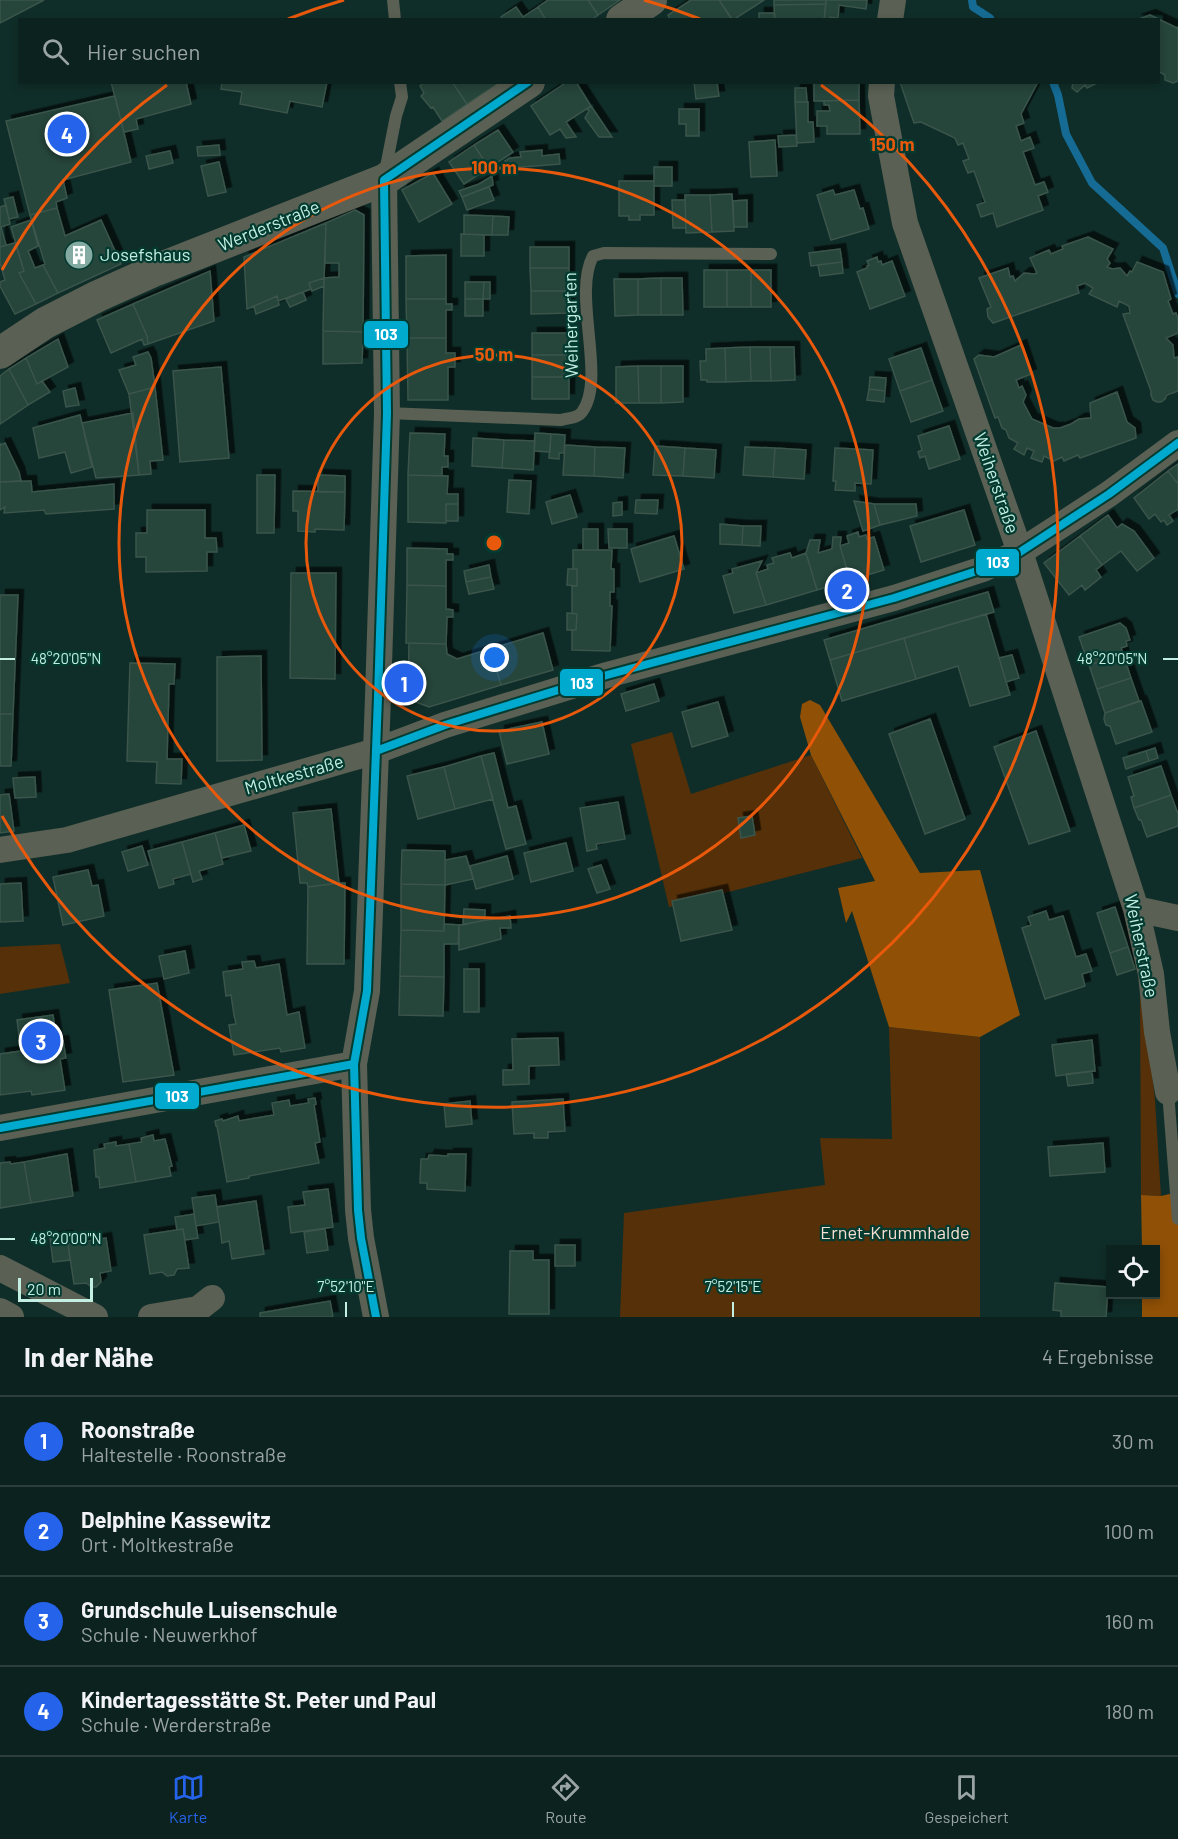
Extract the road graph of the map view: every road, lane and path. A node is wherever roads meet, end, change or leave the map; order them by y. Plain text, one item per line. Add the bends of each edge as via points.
1 (393, 0) edge
2 (651, 0) edge
3 (894, 0) edge
4 (395, 18) edge
5 (625, 18) edge
6 (890, 18) edge
7 (400, 84) edge
8 (526, 84) edge
9 (882, 84) edge
10 (384, 180) junction
11 (771, 254) dead end
12 (0, 353) edge
13 (387, 413) junction
14 (1178, 442) edge
15 (1020, 552) junction
16 (376, 751) junction
17 (0, 850) edge
18 (1136, 909) junction
19 (1178, 918) edge
20 (354, 1064) junction
21 (1168, 1092) joint
22 (0, 1128) edge
23 (1178, 1219) edge
24 (0, 1268) edge
25 (212, 1298) dead end
26 (0, 1311) edge
27 (11, 1317) edge
28 (95, 1317) edge
29 (151, 1317) edge
30 (376, 1317) edge

1 - 4 lane
2 - 5 street
3 - 6 street
7 - 10 lane via 402,97
8 - 10 street, Werderstraße
9 - 15 street, Weiherstraße via 905,223
10 - 12 street, Werderstraße via 98,296 45,323
10 - 13 street
11 - 13 lane, Weihergarten via 593,256 588,264 586,293 591,380 588,399 577,417 561,420
13 - 16 street
14 - 15 street, Moltkestraße
15 - 16 street, Moltkestraße via 983,569 894,598 608,675 445,725
15 - 18 street, Weiherstraße
16 - 17 street, Moltkestraße via 67,840
16 - 20 street via 367,991
18 - 19 street
18 - 21 street, Weiherstraße via 1151,974
20 - 22 street
20 - 30 street via 360,1238
21 - 23 lane
24 - 28 street
25 - 29 street via 198,1309
26 - 27 street

